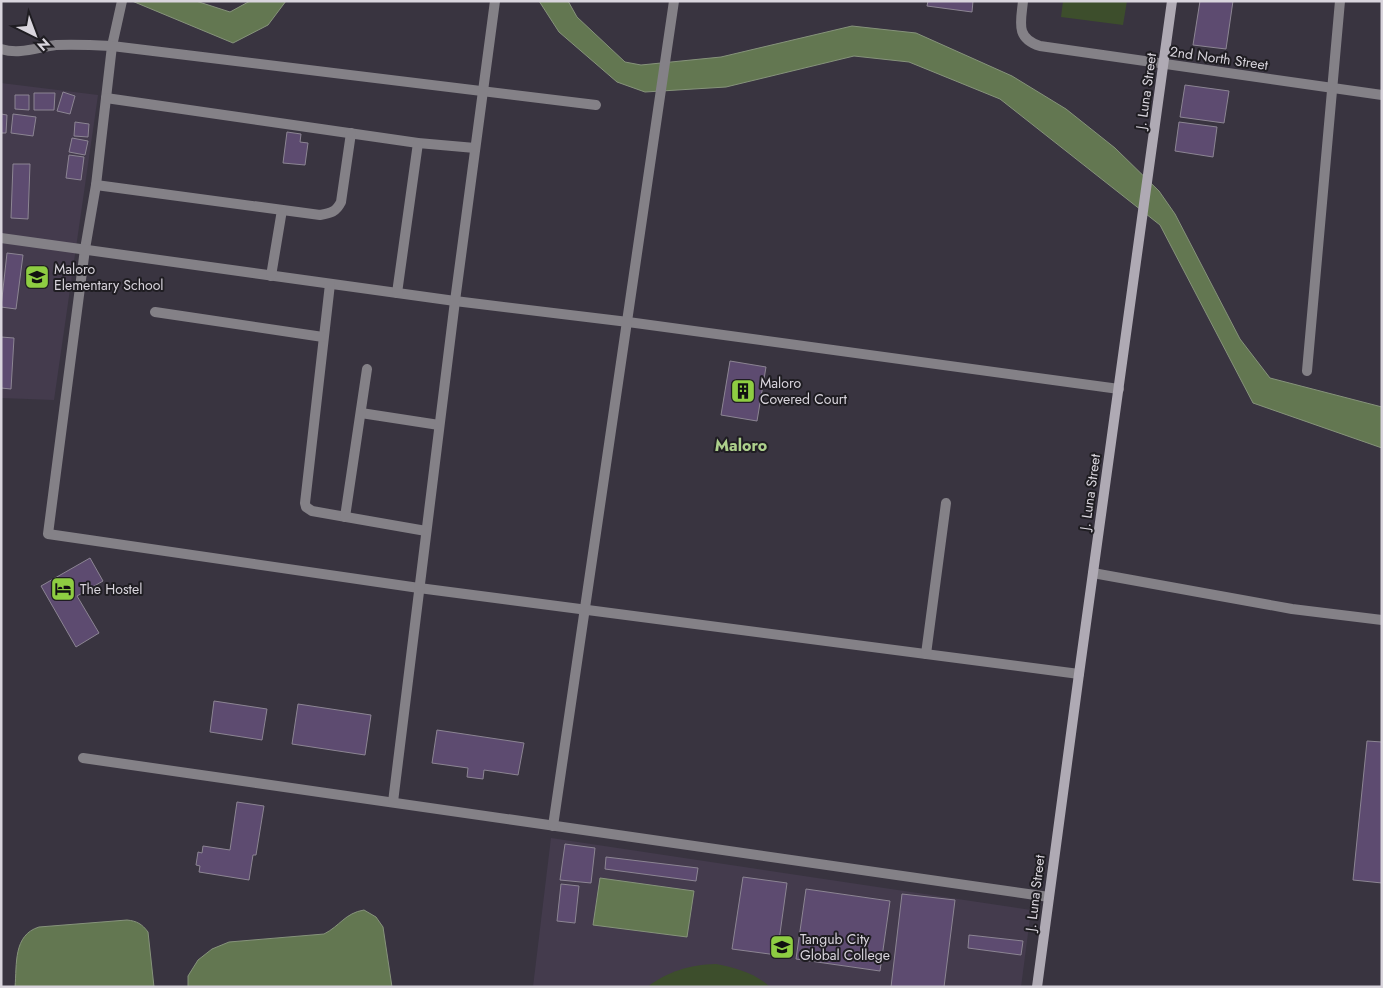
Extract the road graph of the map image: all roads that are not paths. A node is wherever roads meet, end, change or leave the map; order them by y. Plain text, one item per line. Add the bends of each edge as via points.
1 (495, 1) edge
2 (674, 1) edge
3 (1023, 1) edge
4 (1172, 1) edge
5 (1340, 1) edge
6 (121, 2) edge
7 (112, 46) junction
8 (1, 50) edge
9 (1163, 64) junction
10 (1332, 88) junction
11 (482, 90) junction
12 (1382, 95) edge
13 (106, 98) junction
14 (596, 105) dead end
15 (351, 133) junction
16 (418, 142) junction
17 (475, 148) junction
18 (96, 185) junction
19 (282, 210) junction
20 (1, 238) edge
21 (85, 249) junction
22 (271, 276) junction
23 (330, 284) junction
24 (397, 293) junction
25 (455, 301) junction
26 (155, 312) dead end
27 (628, 322) junction
28 (324, 337) junction
29 (368, 369) dead end
30 (1306, 371) dead end
31 (1119, 389) junction
32 (362, 414) junction
33 (439, 425) junction
34 (946, 503) dead end
35 (345, 517) junction
36 (426, 531) junction
37 (1093, 573) junction
38 (419, 588) junction
39 (585, 610) junction
40 (1382, 620) edge
41 (926, 654) junction
42 (1079, 674) junction
43 (83, 758) dead end
44 (393, 802) junction
45 (553, 826) junction
46 (1049, 897) junction
47 (1037, 987) edge

1 - 11 street
2 - 27 street
3 - 9 street, 2nd North Street via 1021,31 1030,43
4 - 9 street, J. Luna Street
5 - 10 street
6 - 7 street
7 - 8 street via 72,44 19,52
7 - 11 street
7 - 13 street
9 - 10 street, 2nd North Street
9 - 31 street, J. Luna Street
10 - 12 street, 2nd North Street
10 - 30 street
11 - 14 street
11 - 17 street
13 - 15 street
13 - 18 street
15 - 16 street
15 - 19 street via 338,208 333,213 320,215
16 - 17 street
16 - 24 street
17 - 25 street
18 - 19 street
18 - 21 street
19 - 22 street
20 - 21 street
21 - 22 street
21 - 38 street via 48,534
22 - 23 street
23 - 24 street
23 - 28 street
24 - 25 street
25 - 27 street
25 - 33 street
26 - 28 street
27 - 31 street
27 - 39 street
28 - 35 street via 305,503 306,508 312,511
29 - 32 street
31 - 37 street, J. Luna Street
32 - 33 street
32 - 35 street
33 - 36 street
34 - 41 street
35 - 36 street
36 - 38 street
37 - 40 street via 1292,609
37 - 42 street, J. Luna Street
38 - 39 street
38 - 44 street
39 - 41 street
39 - 45 street
41 - 42 street
42 - 46 street, J. Luna Street
43 - 44 street
44 - 45 street
45 - 46 street
46 - 47 street, J. Luna Street

